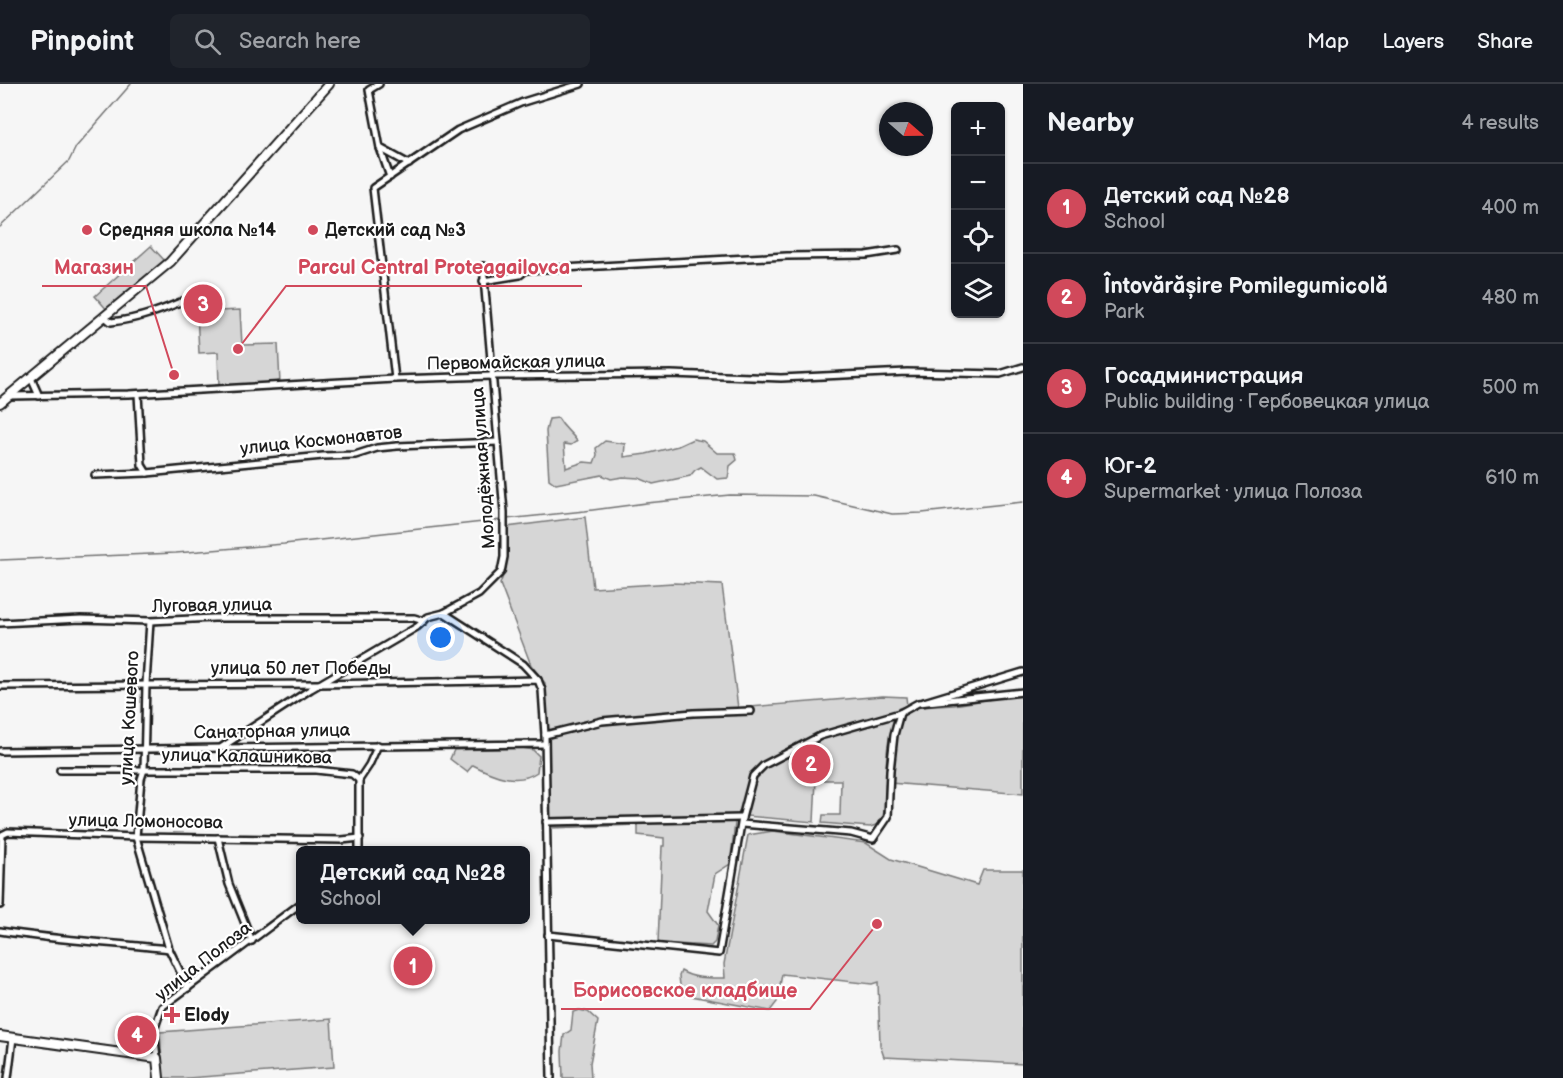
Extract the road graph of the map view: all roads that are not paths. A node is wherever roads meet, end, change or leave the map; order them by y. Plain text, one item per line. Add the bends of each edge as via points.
1 (330, 84) edge
2 (379, 84) edge
3 (581, 84) edge
4 (368, 87) edge
5 (380, 148) junction
6 (409, 164) junction
7 (390, 177) junction
8 (898, 250) dead end
9 (483, 266) dead end
10 (483, 280) junction
11 (192, 297) dead end
12 (105, 317) junction
13 (1023, 367) edge
14 (492, 376) junction
15 (31, 378) junction
16 (395, 380) junction
17 (138, 394) junction
18 (9, 396) junction
19 (39, 396) junction
20 (0, 403) edge
21 (498, 442) junction
22 (147, 472) junction
23 (95, 475) dead end
24 (444, 613) junction
25 (150, 621) junction
26 (424, 621) junction
27 (0, 623) edge
28 (1023, 672) edge
29 (538, 680) junction
30 (146, 684) junction
31 (319, 684) junction
32 (0, 686) edge
33 (1023, 692) edge
34 (918, 704) junction
35 (751, 711) dead end
36 (900, 713) junction
37 (545, 735) junction
38 (545, 744) junction
39 (378, 745) junction
40 (222, 747) junction
41 (146, 748) junction
42 (0, 751) edge
43 (8, 751) junction
44 (0, 756) edge
45 (60, 770) dead end
46 (144, 770) junction
47 (359, 780) junction
48 (742, 821) junction
49 (546, 822) junction
50 (136, 837) junction
51 (218, 838) junction
52 (359, 844) edge
53 (0, 904) edge
54 (296, 907) edge
55 (0, 932) edge
56 (548, 935) junction
57 (252, 940) junction
58 (170, 949) junction
59 (188, 988) junction
60 (0, 1036) edge
61 (13, 1038) junction
62 (157, 1058) junction
63 (8, 1078) edge
64 (159, 1078) edge
65 (551, 1078) edge

1 - 12 street via 170,262
2 - 4 street
3 - 6 street via 523,102 458,130
4 - 5 street
5 - 6 street
5 - 7 street
6 - 7 street
7 - 16 street via 374,188
8 - 10 street via 866,255 526,270 520,275
9 - 10 street, Молодёжная улица
10 - 14 street, Молодёжная улица
11 - 12 street via 131,320 111,322
12 - 15 street
13 - 14 street, Первомайская улица via 1000,374 907,372 781,378 671,374
14 - 16 street, Первомайская улица
14 - 21 street, Молодёжная улица
15 - 18 street
15 - 19 street
16 - 17 street, Первомайская улица
17 - 19 street, Первомайская улица
17 - 22 street via 142,465
18 - 19 street, Первомайская улица
18 - 20 street
21 - 22 street, улица Космонавтов via 397,446 355,455
21 - 24 street, Молодёжная улица via 504,512 501,572 479,594
22 - 23 street, улица Космонавтов
24 - 26 street
24 - 29 street via 523,664
25 - 26 street, Луговая улица
25 - 27 street, Луговая улица
25 - 30 street, улица Кошевого
26 - 31 street
28 - 34 street
29 - 31 street, улица 50 лет Победы
29 - 37 street
30 - 31 street, улица 50 лет Победы
30 - 32 street, улица 50 лет Победы
30 - 41 street, улица Кошевого
31 - 40 street
33 - 34 street
34 - 36 street
35 - 37 street via 602,721
36 - 48 street via 820,736 764,765 751,781
36 - 48 street via 894,735 888,817 873,839
37 - 38 street
38 - 39 street, Санаторная улица
38 - 49 street
39 - 40 street, Санаторная улица
39 - 47 street
40 - 41 street, Санаторная улица
41 - 43 street, Санаторная улица
41 - 46 street, улица Кошевого
42 - 43 street, Санаторная улица
43 - 44 street
45 - 46 street, улица Калашникова
46 - 47 street, улица Калашникова via 316,770 352,774
46 - 50 street, улица Кошевого
47 - 52 street
48 - 49 street
48 - 56 street via 718,953
49 - 56 street
50 - 51 street, улица Ломоносова
50 - 53 street, улица Ломоносова via 8,832 2,835
50 - 58 street, улица Кошевого
51 - 52 street, улица Ломоносова via 342,840
51 - 57 street via 230,884
54 - 57 street, улица Полоза
55 - 58 street
56 - 65 street
57 - 59 street, улица Полоза
58 - 59 street, улица Кошевого
59 - 62 street, улица Полоза via 162,1007 154,1030
60 - 61 street
61 - 62 street
61 - 63 street
62 - 64 street

